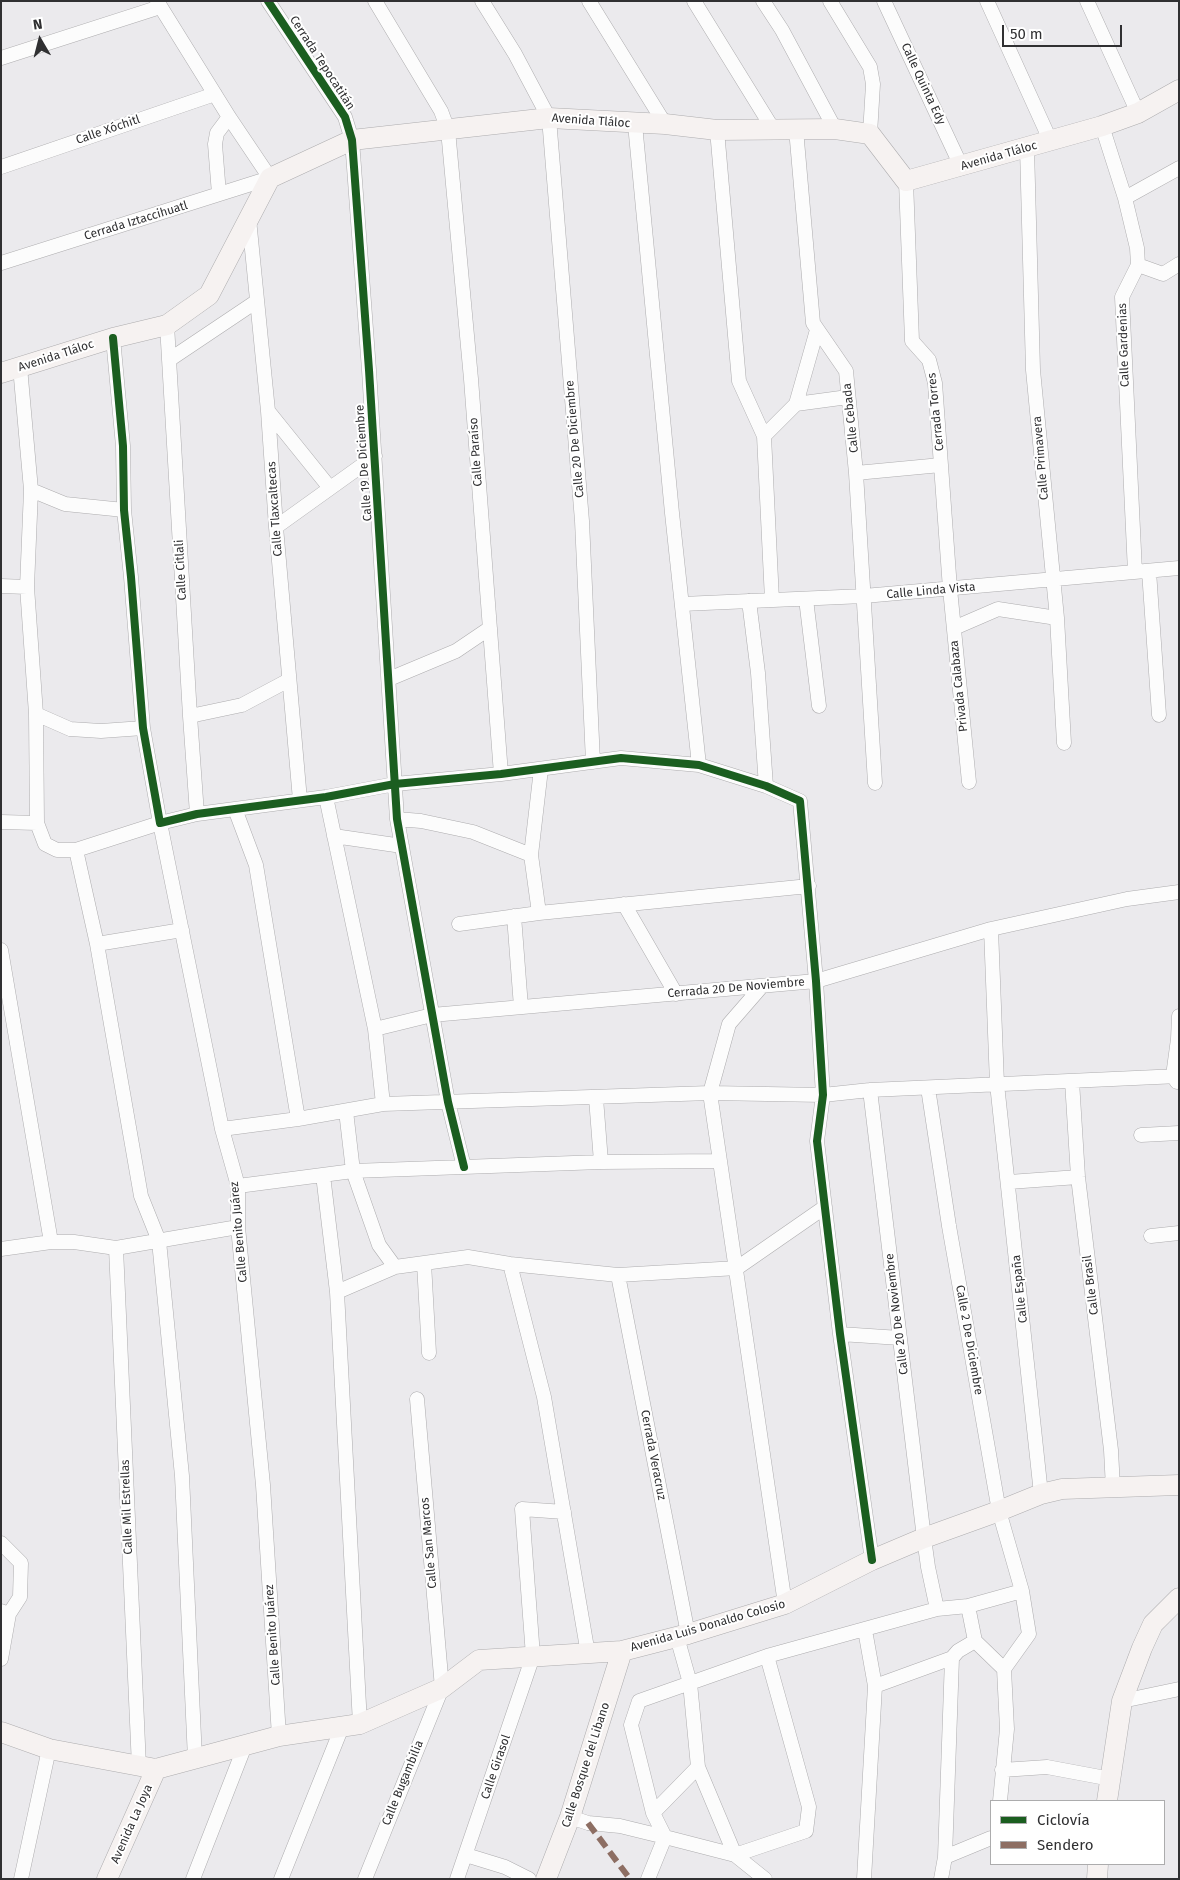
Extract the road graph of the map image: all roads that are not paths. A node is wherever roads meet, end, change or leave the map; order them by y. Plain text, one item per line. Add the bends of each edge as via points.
1 (268, 1) edge
2 (375, 1) edge
3 (482, 1) edge
4 (589, 1) edge
5 (694, 1) edge
6 (763, 1) edge
7 (830, 1) edge
8 (884, 1) edge
9 (987, 1) edge
10 (1087, 1) edge
11 (158, 4) edge
12 (1, 58) edge
13 (1179, 90) edge
14 (215, 94) junction
15 (1138, 113) junction
16 (229, 117) junction
17 (549, 118) junction
18 (635, 124) junction
19 (665, 124) junction
20 (1102, 126) junction
21 (773, 129) junction
22 (796, 129) junction
23 (835, 129) junction
24 (448, 130) junction
25 (717, 130) junction
26 (870, 134) junction
27 (352, 140) junction
28 (1051, 142) junction
29 (1027, 148) junction
30 (961, 166) junction
31 (1, 167) edge
32 (1179, 168) edge
33 (270, 178) junction
34 (906, 181) junction
35 (219, 194) junction
36 (1125, 198) junction
37 (249, 218) junction
38 (1, 263) edge
39 (1179, 264) edge
40 (1138, 266) junction
41 (257, 301) junction
42 (167, 325) junction
43 (818, 330) junction
44 (113, 338) junction
45 (169, 360) junction
46 (10, 370) edge
47 (848, 397) junction
48 (796, 404) junction
49 (268, 410) junction
50 (764, 436) junction
51 (374, 456) junction
52 (941, 465) junction
53 (856, 473) junction
54 (330, 488) junction
55 (31, 490) junction
56 (124, 510) junction
57 (276, 528) junction
58 (1179, 568) edge
59 (1149, 571) junction
60 (1134, 572) junction
61 (1052, 580) junction
62 (1, 586) edge
63 (27, 587) junction
64 (950, 589) junction
65 (864, 596) junction
66 (806, 599) junction
67 (772, 600) junction
68 (749, 601) junction
69 (682, 604) junction
70 (1057, 618) junction
71 (490, 628) junction
72 (954, 628) junction
73 (389, 679) junction
74 (289, 680) junction
75 (819, 706) dead end
76 (36, 714) junction
77 (1159, 715) dead end
78 (190, 716) junction
79 (144, 728) junction
80 (1064, 742) dead end
81 (593, 762) junction
82 (699, 765) junction
83 (541, 769) junction
84 (501, 774) junction
85 (969, 782) dead end
86 (875, 783) dead end
87 (395, 784) junction
88 (766, 786) junction
89 (326, 797) junction
90 (300, 800) junction
91 (235, 809) junction
92 (197, 814) junction
93 (397, 819) junction
94 (1, 822) edge
95 (37, 823) junction
96 (160, 823) junction
97 (334, 836) junction
98 (402, 846) junction
99 (76, 850) junction
100 (531, 855) junction
101 (809, 886) junction
102 (1179, 892) edge
103 (624, 904) junction
104 (539, 913) junction
105 (514, 916) junction
106 (459, 924) dead end
107 (991, 929) junction
108 (182, 930) junction
109 (97, 944) junction
110 (1, 950) edge
111 (816, 981) junction
112 (762, 986) junction
113 (676, 994) junction
114 (521, 1007) junction
115 (432, 1015) junction
116 (1179, 1016) edge
117 (375, 1029) junction
118 (1177, 1079) edge
119 (1072, 1081) junction
120 (997, 1084) junction
121 (928, 1088) junction
122 (870, 1090) junction
123 (710, 1094) junction
124 (822, 1095) junction
125 (596, 1098) junction
126 (448, 1102) junction
127 (383, 1104) junction
128 (346, 1111) junction
129 (298, 1119) junction
130 (222, 1129) junction
131 (1179, 1133) edge
132 (1141, 1134) dead end
133 (720, 1161) junction
134 (601, 1162) junction
135 (464, 1167) junction
136 (353, 1171) junction
137 (323, 1175) junction
138 (1078, 1178) junction
139 (1008, 1182) junction
140 (238, 1186) junction
141 (825, 1207) junction
142 (238, 1227) junction
143 (1179, 1233) edge
144 (1151, 1236) dead end
145 (158, 1241) junction
146 (51, 1242) junction
147 (116, 1248) junction
148 (1, 1249) edge
149 (424, 1263) junction
150 (510, 1264) junction
151 (395, 1267) junction
152 (737, 1268) junction
153 (618, 1275) junction
154 (337, 1292) junction
155 (840, 1334) junction
156 (900, 1338) junction
157 (428, 1353) dead end
158 (417, 1399) dead end
159 (1179, 1485) edge
160 (1113, 1488) junction
161 (1041, 1494) junction
162 (999, 1511) junction
163 (564, 1512) junction
164 (924, 1538) junction
165 (1, 1543) edge
166 (872, 1560) junction
167 (1022, 1591) junction
168 (1179, 1598) edge
169 (785, 1604) junction
170 (968, 1606) junction
171 (938, 1609) junction
172 (5, 1612) edge
173 (865, 1630) junction
174 (682, 1636) junction
175 (976, 1641) junction
176 (622, 1651) junction
177 (588, 1654) junction
178 (534, 1656) junction
179 (767, 1656) junction
180 (1, 1658) edge
181 (952, 1658) junction
182 (1004, 1669) junction
183 (690, 1682) junction
184 (875, 1686) junction
185 (442, 1688) junction
186 (1179, 1689) edge
187 (1122, 1700) junction
188 (351, 1726) junction
189 (1, 1732) edge
190 (279, 1736) junction
191 (246, 1743) junction
192 (49, 1749) junction
193 (196, 1759) junction
194 (698, 1767) junction
195 (147, 1768) junction
196 (1002, 1770) junction
197 (1111, 1779) junction
198 (1000, 1800) edge
199 (1107, 1800) edge
200 (653, 1813) junction
201 (570, 1817) junction
202 (664, 1837) junction
203 (990, 1838) edge
204 (466, 1855) junction
205 (734, 1855) junction
206 (945, 1857) junction
207 (1098, 1865) edge
208 (21, 1879) edge
209 (108, 1879) edge
210 (193, 1879) edge
211 (281, 1879) edge
212 (365, 1879) edge
213 (457, 1879) edge
214 (529, 1879) edge
215 (546, 1879) edge
216 (648, 1879) edge
217 (765, 1879) edge
218 (864, 1879) edge
219 (941, 1879) edge
220 (1096, 1879) edge

1 - 27 street, Cerrada Tepocatitán via 345,117
2 - 24 street, Calle Paraíso via 441,110
3 - 17 street
4 - 19 street
5 - 21 street
6 - 23 street
7 - 26 street via 870,67 873,84
8 - 30 street, Calle Quinta Edy
9 - 28 street
10 - 15 street
11 - 12 street
11 - 14 street
13 - 15 main road, Avenida Tláloc
14 - 16 street
14 - 31 street, Calle Xóchitl
15 - 20 main road, Avenida Tláloc
16 - 33 street
16 - 35 street via 217,133 215,144
17 - 18 main road, Avenida Tláloc
17 - 24 main road, Avenida Tláloc
17 - 81 street, Calle 20 De Diciembre via 582,521
18 - 19 main road, Avenida Tláloc
18 - 69 street
19 - 25 main road, Avenida Tláloc
20 - 28 main road, Avenida Tláloc
20 - 36 street
21 - 22 main road, Avenida Tláloc
21 - 25 main road, Avenida Tláloc
22 - 23 main road, Avenida Tláloc
22 - 43 street, Calle Cebada via 813,323
23 - 26 main road, Avenida Tláloc
24 - 27 main road, Avenida Tláloc
24 - 71 street, Calle Paraíso
25 - 50 street via 740,381
26 - 34 main road
27 - 33 main road, Avenida Tláloc
27 - 51 street, Calle 19 De Diciembre
28 - 29 main road, Avenida Tláloc
29 - 30 main road, Avenida Tláloc
29 - 61 street, Calle Primavera via 1033,370
30 - 34 main road, Avenida Tláloc
32 - 36 street
33 - 35 street, Cerrada Iztaccihuatl
33 - 37 main road, Avenida Tláloc
34 - 52 street, Cerrada Torres via 912,341 929,360 935,383
35 - 38 street, Cerrada Iztaccihuatl
36 - 40 street
37 - 41 street, Calle Tlaxcaltecas
37 - 42 main road, Avenida Tláloc via 209,295
39 - 40 street via 1163,274
40 - 60 street, Calle Gardenias via 1122,297
41 - 45 street
41 - 49 street, Calle Tlaxcaltecas
42 - 44 main road, Avenida Tláloc
42 - 45 street, Calle Citlali
43 - 47 street, Calle Cebada via 846,371
43 - 48 street
44 - 46 main road, Avenida Tláloc
44 - 56 street, Calle Benito Juárez via 123,446
45 - 78 street, Calle Citlali
46 - 55 street
47 - 48 street
47 - 53 street, Calle Cebada
48 - 50 street
49 - 54 street
49 - 57 street, Calle Tlaxcaltecas
50 - 67 street
51 - 54 street
51 - 73 street, Calle 19 De Diciembre
52 - 53 street
52 - 64 street, Cerrada Torres
53 - 65 street, Calle Cebada
54 - 57 street
55 - 56 street via 65,504
55 - 63 street
56 - 79 street, Calle Benito Juárez
57 - 74 street, Calle Tlaxcaltecas
58 - 59 street, Calle Linda Vista
59 - 60 street, Calle Linda Vista
59 - 77 street
60 - 61 street, Calle Linda Vista
61 - 64 street, Calle Linda Vista
61 - 70 street, Calle Primavera
62 - 63 street
63 - 76 street
64 - 65 street, Calle Linda Vista
64 - 72 street, Privada Calabaza
65 - 66 street, Calle Linda Vista
65 - 86 street, Calle Cebada
66 - 67 street, Calle Linda Vista
66 - 75 street
67 - 68 street, Calle Linda Vista
68 - 69 street, Calle Linda Vista
68 - 88 street
69 - 82 street
70 - 72 street via 998,608
70 - 80 street, Calle Primavera
71 - 73 street via 456,651
71 - 84 street, Calle Paraíso
72 - 85 street, Privada Calabaza
73 - 87 street, Calle 19 De Diciembre
74 - 78 street via 242,705
74 - 90 street, Calle Tlaxcaltecas
76 - 79 street via 70,729
76 - 95 street
78 - 92 street, Calle Citlali
79 - 96 street, Calle Benito Juárez
81 - 82 street via 621,758
81 - 83 street
82 - 88 street
83 - 84 street
83 - 100 street
84 - 87 street
87 - 89 street
87 - 93 street, Calle 19 De Diciembre
88 - 101 street via 800,801
89 - 90 street
89 - 97 street
90 - 91 street
91 - 92 street
91 - 129 street via 256,865
92 - 96 street
93 - 98 street, Calle 19 De Diciembre
93 - 100 street via 422,820 473,832
94 - 95 street
95 - 99 street via 46,844 57,850
96 - 99 street
96 - 108 street, Calle Benito Juárez
97 - 98 street
97 - 117 street
98 - 115 street, Calle 19 De Diciembre
99 - 109 street
100 - 104 street
101 - 103 street
101 - 111 street
102 - 107 street, Cerrada 20 De Noviembre via 1127,899
103 - 104 street
103 - 113 street
104 - 105 street
105 - 106 street
105 - 114 street
107 - 111 street, Cerrada 20 De Noviembre
107 - 120 street, Calle España
108 - 109 street
108 - 130 street, Calle Benito Juárez
109 - 145 street via 140,1196
110 - 146 street
111 - 112 street, Cerrada 20 De Noviembre
111 - 124 street
112 - 113 street, Cerrada 20 De Noviembre
112 - 123 street via 728,1024
113 - 114 street, Cerrada 20 De Noviembre
114 - 115 street, Cerrada 20 De Noviembre
115 - 117 street, Cerrada 20 De Noviembre
115 - 126 street, Calle 19 De Diciembre
116 - 118 street
117 - 127 street
118 - 119 street
119 - 120 street
119 - 138 street, Calle Brasil
120 - 121 street
120 - 139 street, Calle España
121 - 122 street
121 - 162 street, Calle 2 De Diciembre
122 - 124 street
122 - 156 street, Calle 20 De Noviembre
123 - 124 street
123 - 125 street
123 - 133 street
124 - 141 street via 817,1141
125 - 126 street
125 - 134 street
126 - 127 street
126 - 135 street, Calle 19 De Diciembre
127 - 128 street
128 - 129 street
128 - 136 street
129 - 130 street
130 - 140 street, Calle Benito Juárez
131 - 132 street
133 - 134 street
133 - 152 street
134 - 135 street
135 - 136 street
136 - 137 street
136 - 151 street via 379,1245
137 - 140 street
137 - 154 street
138 - 139 street
138 - 160 street, Calle Brasil
139 - 161 street, Calle España
140 - 142 street, Calle Benito Juárez
141 - 152 street
141 - 155 street
142 - 145 street
142 - 190 street, Calle Benito Juárez via 263,1485
143 - 144 street
145 - 147 street
145 - 193 street via 182,1476
146 - 147 street
146 - 148 street
147 - 195 street, Calle Mil Estrellas
149 - 150 street via 468,1257
149 - 151 street
149 - 157 street
150 - 153 street
150 - 163 street via 544,1397
151 - 154 street
152 - 153 street
152 - 169 street
153 - 174 street, Cerrada Veracruz
154 - 188 street
155 - 156 street
155 - 166 street
156 - 164 street, Calle 20 De Noviembre
158 - 185 street, Calle San Marcos
159 - 160 main road, Avenida Luis Donaldo Colosio
160 - 161 main road, Avenida Luis Donaldo Colosio via 1062,1489
161 - 162 main road, Avenida Luis Donaldo Colosio
162 - 164 main road, Avenida Luis Donaldo Colosio
162 - 167 street, Calle 2 De Diciembre
163 - 177 street
163 - 178 street via 522,1509
164 - 166 main road, Avenida Luis Donaldo Colosio
164 - 171 street, Calle 20 De Noviembre
165 - 172 street via 21,1563 20,1597
166 - 169 main road, Avenida Luis Donaldo Colosio
167 - 170 street
167 - 182 street, Calle 2 De Diciembre via 1029,1634
168 - 187 main road via 1153,1624
169 - 174 main road, Avenida Luis Donaldo Colosio
170 - 171 street
170 - 175 street
171 - 173 street
172 - 180 street
173 - 179 street
173 - 184 street
174 - 176 main road, Avenida Luis Donaldo Colosio
174 - 183 street, Cerrada Veracruz
175 - 181 street
175 - 182 street
176 - 177 main road, Avenida Luis Donaldo Colosio
176 - 201 main road, Calle Bosque del Libano
177 - 178 main road, Avenida Luis Donaldo Colosio
178 - 185 main road, Avenida Luis Donaldo Colosio via 479,1660
178 - 204 street, Calle Girasol
179 - 183 street
179 - 205 street via 809,1807 806,1831
181 - 184 street
181 - 206 street
182 - 196 street via 1007,1729
183 - 194 street, Cerrada Veracruz
183 - 200 street via 639,1701 631,1725
184 - 218 street
185 - 188 main road, Avenida Luis Donaldo Colosio
185 - 212 street, Calle Bugambilia
186 - 187 street
187 - 197 main road
188 - 190 main road, Avenida Luis Donaldo Colosio
188 - 211 street
189 - 192 main road, Avenida Luis Donaldo Colosio
190 - 191 main road, Avenida Luis Donaldo Colosio
191 - 193 main road, Avenida Luis Donaldo Colosio
191 - 210 street
192 - 195 main road, Avenida Luis Donaldo Colosio
192 - 208 street
193 - 195 main road, Avenida Luis Donaldo Colosio
194 - 200 street
194 - 205 street, Cerrada Veracruz
195 - 209 main road, Avenida La Joya
196 - 197 street via 1047,1767
196 - 198 street
197 - 199 main road
200 - 202 street
201 - 202 street
201 - 215 main road, Calle Bosque del Libano
202 - 205 street
202 - 216 street
203 - 206 street
204 - 213 street, Calle Girasol
204 - 214 street via 505,1867
205 - 217 street
206 - 219 street
207 - 220 main road

